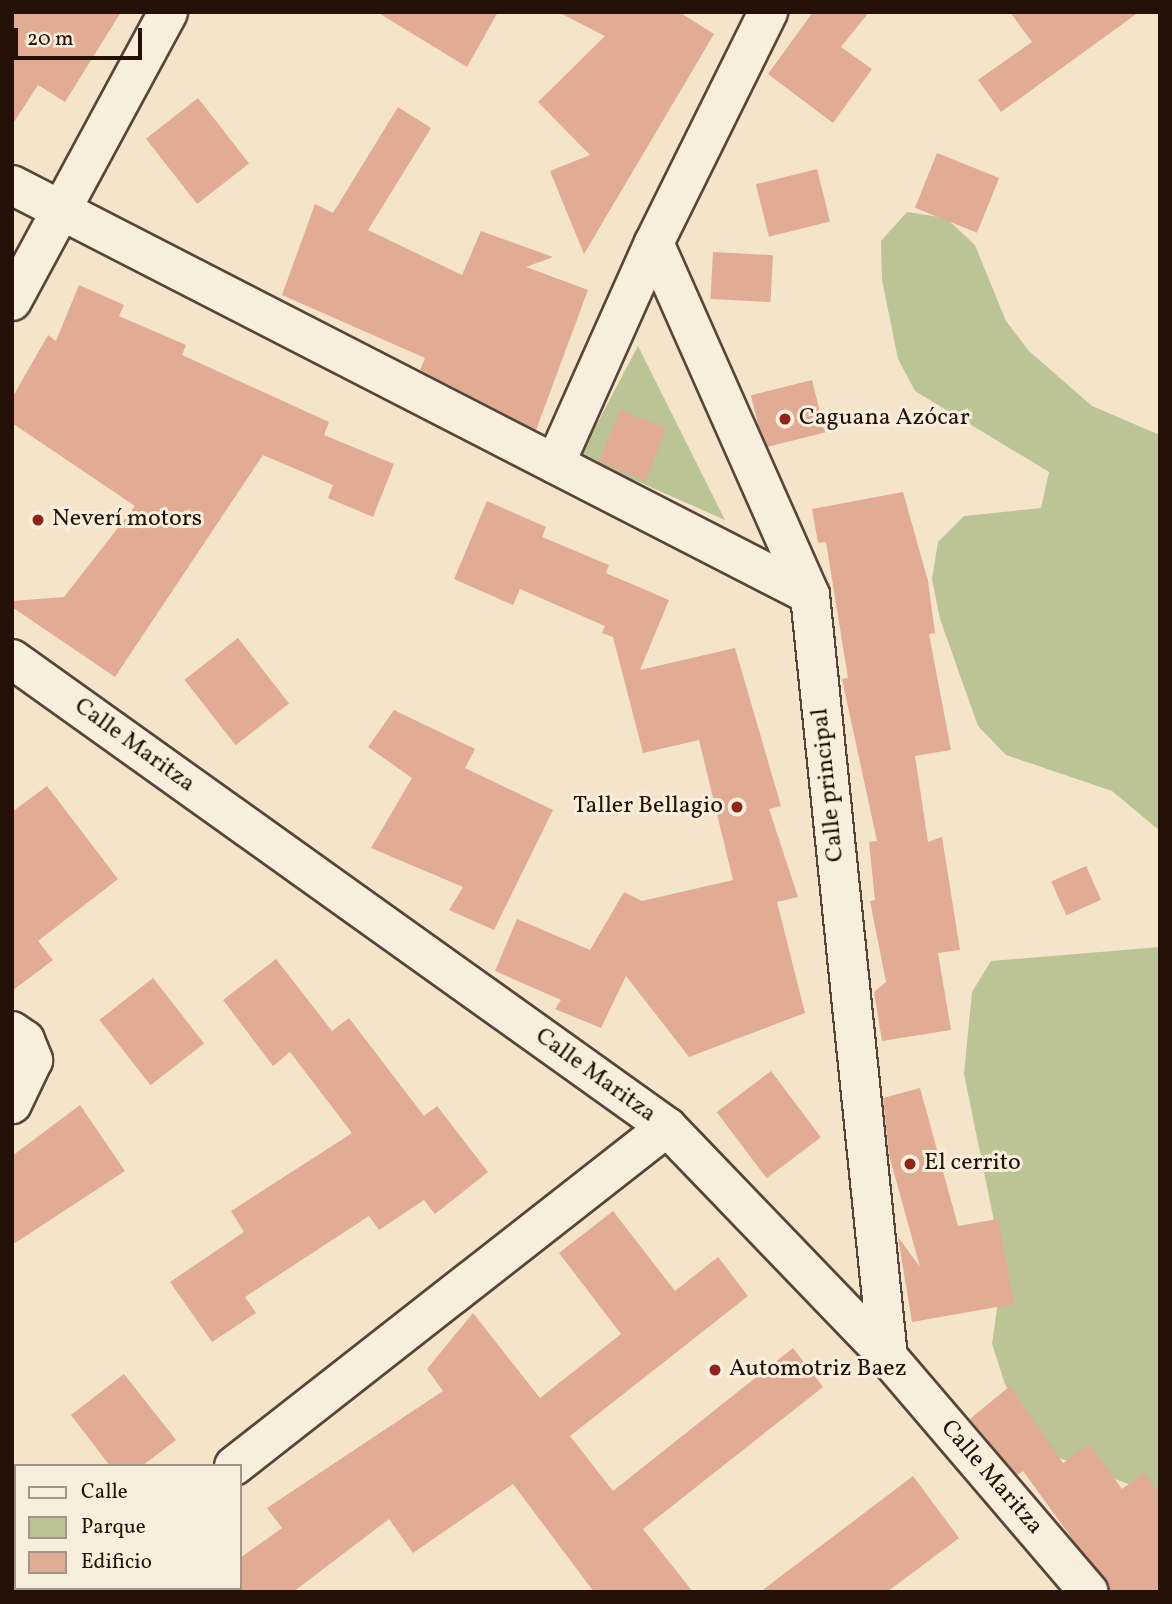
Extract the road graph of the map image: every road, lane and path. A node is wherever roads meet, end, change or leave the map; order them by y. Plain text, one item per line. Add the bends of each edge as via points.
1 (168, 12) edge
2 (768, 12) edge
3 (12, 185) edge
4 (60, 209) junction
5 (654, 243) junction
6 (12, 300) edge
7 (555, 464) junction
8 (810, 595) junction
9 (12, 659) edge
10 (12, 1031) edge
11 (12, 1104) edge
12 (667, 1127) junction
13 (888, 1357) junction
14 (237, 1464) edge
15 (1089, 1592) edge

1 - 4 street
2 - 5 street
3 - 4 street
4 - 6 street
4 - 7 street
5 - 7 street
5 - 8 street, Calle principal
7 - 8 street
8 - 13 street, Calle principal
9 - 12 street, Calle Maritza
10 - 11 street via 24,1040 33,1060
12 - 13 street, Calle Maritza
12 - 14 street
13 - 15 street, Calle Maritza

